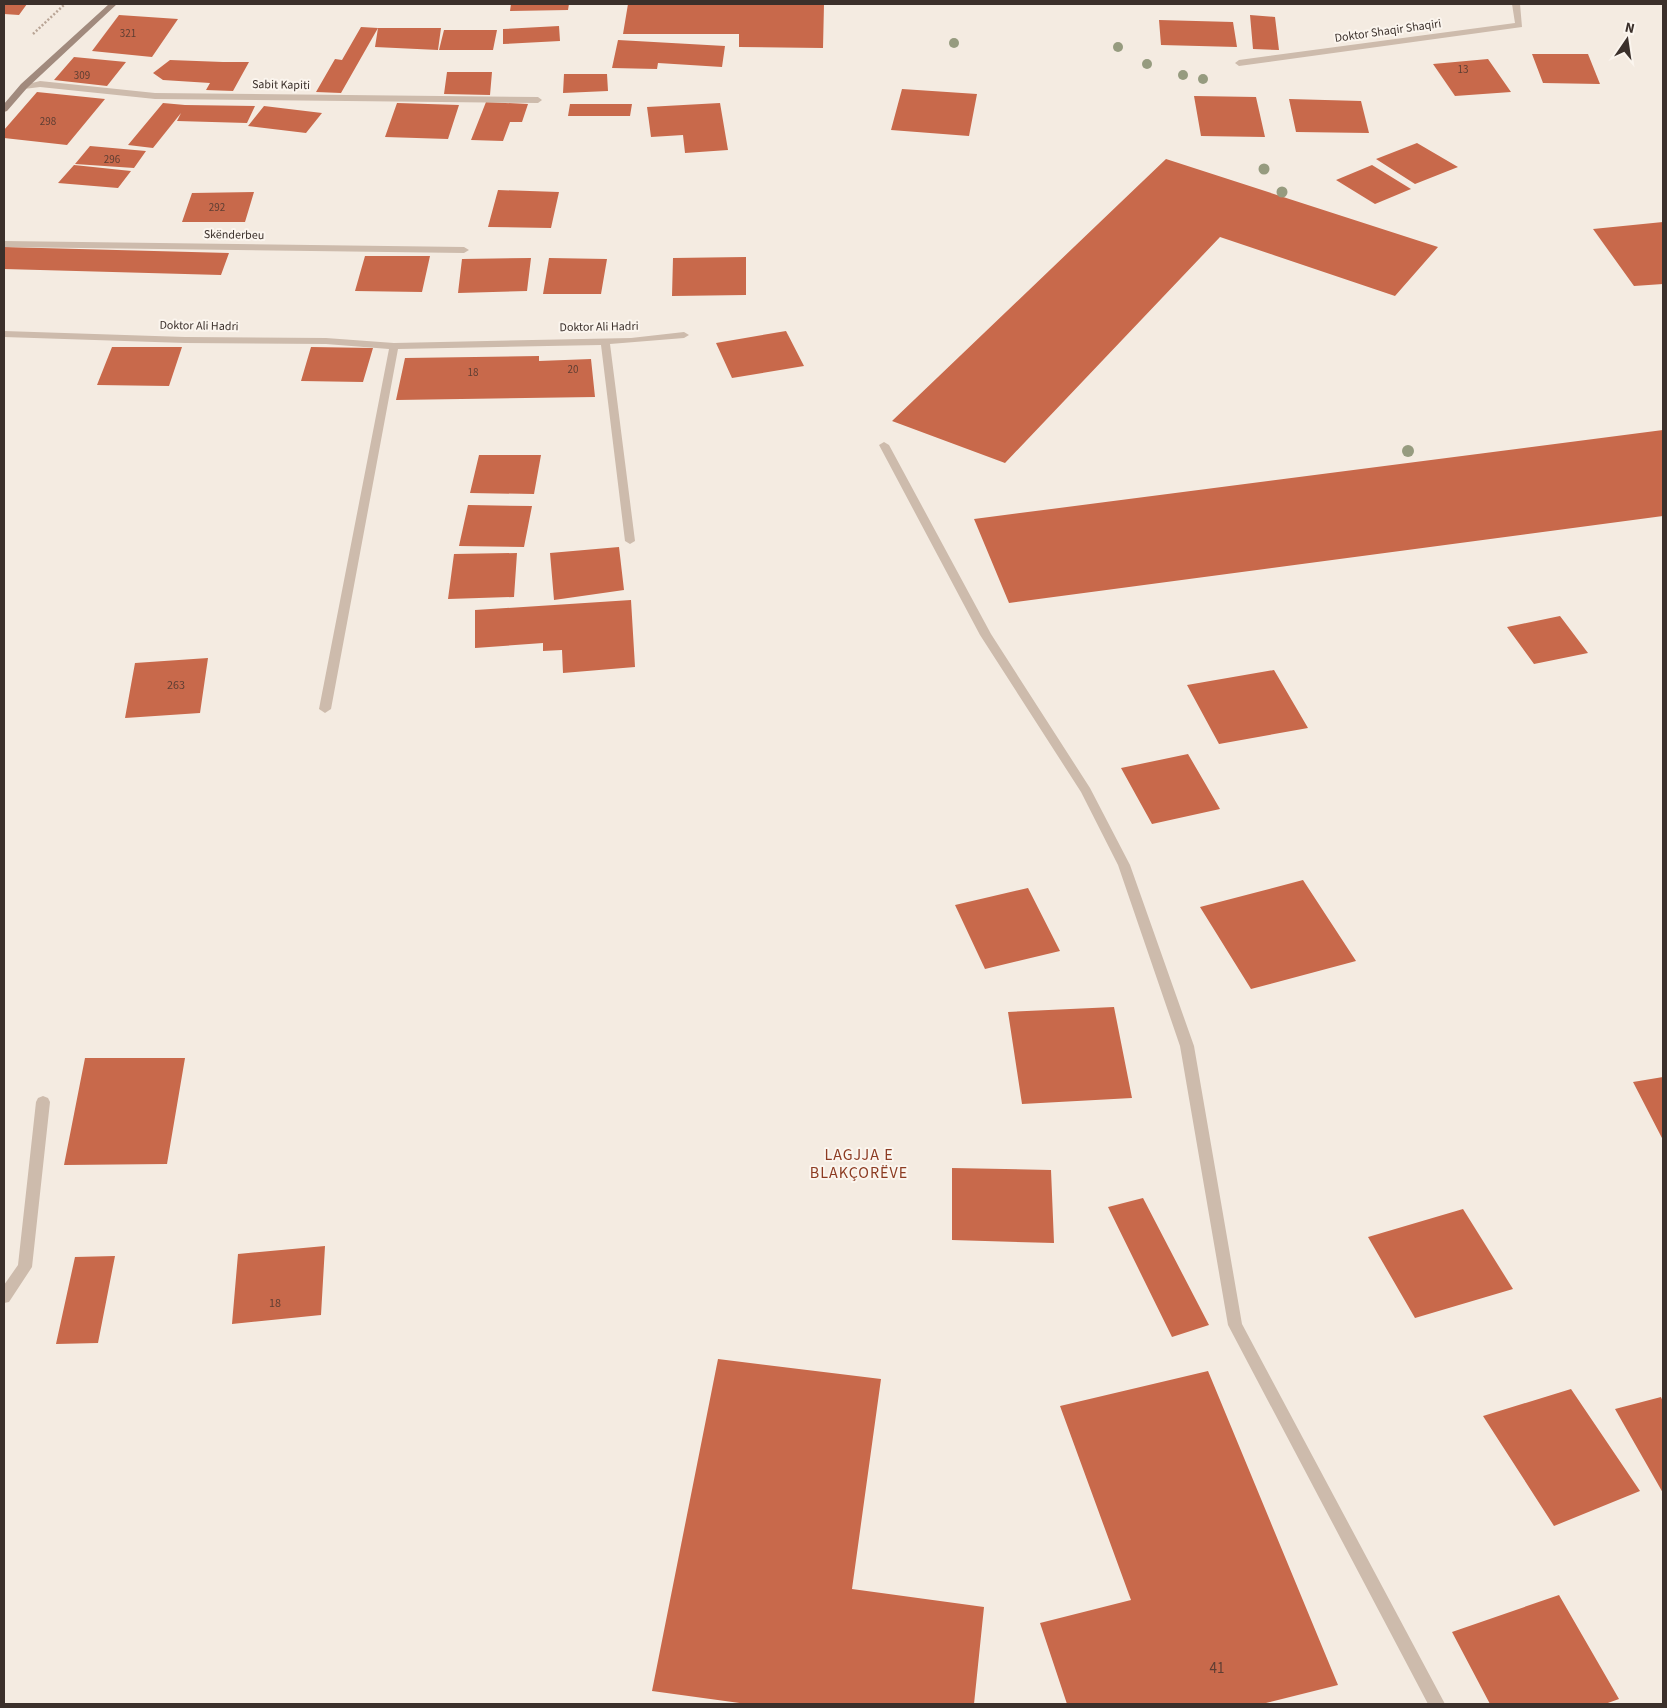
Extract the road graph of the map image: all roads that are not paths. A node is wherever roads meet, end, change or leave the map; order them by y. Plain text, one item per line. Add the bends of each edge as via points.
1 (113, 4) edge
2 (1516, 4) edge
3 (1239, 64) dead end
4 (24, 86) junction
5 (538, 100) dead end
6 (4, 110) edge
7 (4, 244) edge
8 (464, 250) dead end
9 (4, 334) edge
10 (684, 335) dead end
11 (605, 341) junction
12 (394, 346) junction
13 (884, 445) dead end
14 (630, 541) dead end
15 (325, 709) dead end
16 (43, 1102) dead end
17 (4, 1297) edge
18 (1437, 1704) edge

1 - 4 main road
2 - 3 street, Doktor Shaqir Shaqiri via 1519,25
4 - 5 street, Sabit Kapiti via 40,84 155,96
4 - 6 main road
7 - 8 street, Skënderbeu
9 - 12 street, Doktor Ali Hadri via 326,341
10 - 11 street, Doktor Ali Hadri
11 - 12 street, Doktor Ali Hadri
11 - 14 street
12 - 15 street
13 - 18 street via 986,635 1086,791 1124,865 1187,1046 1235,1326
16 - 17 street via 25,1267

